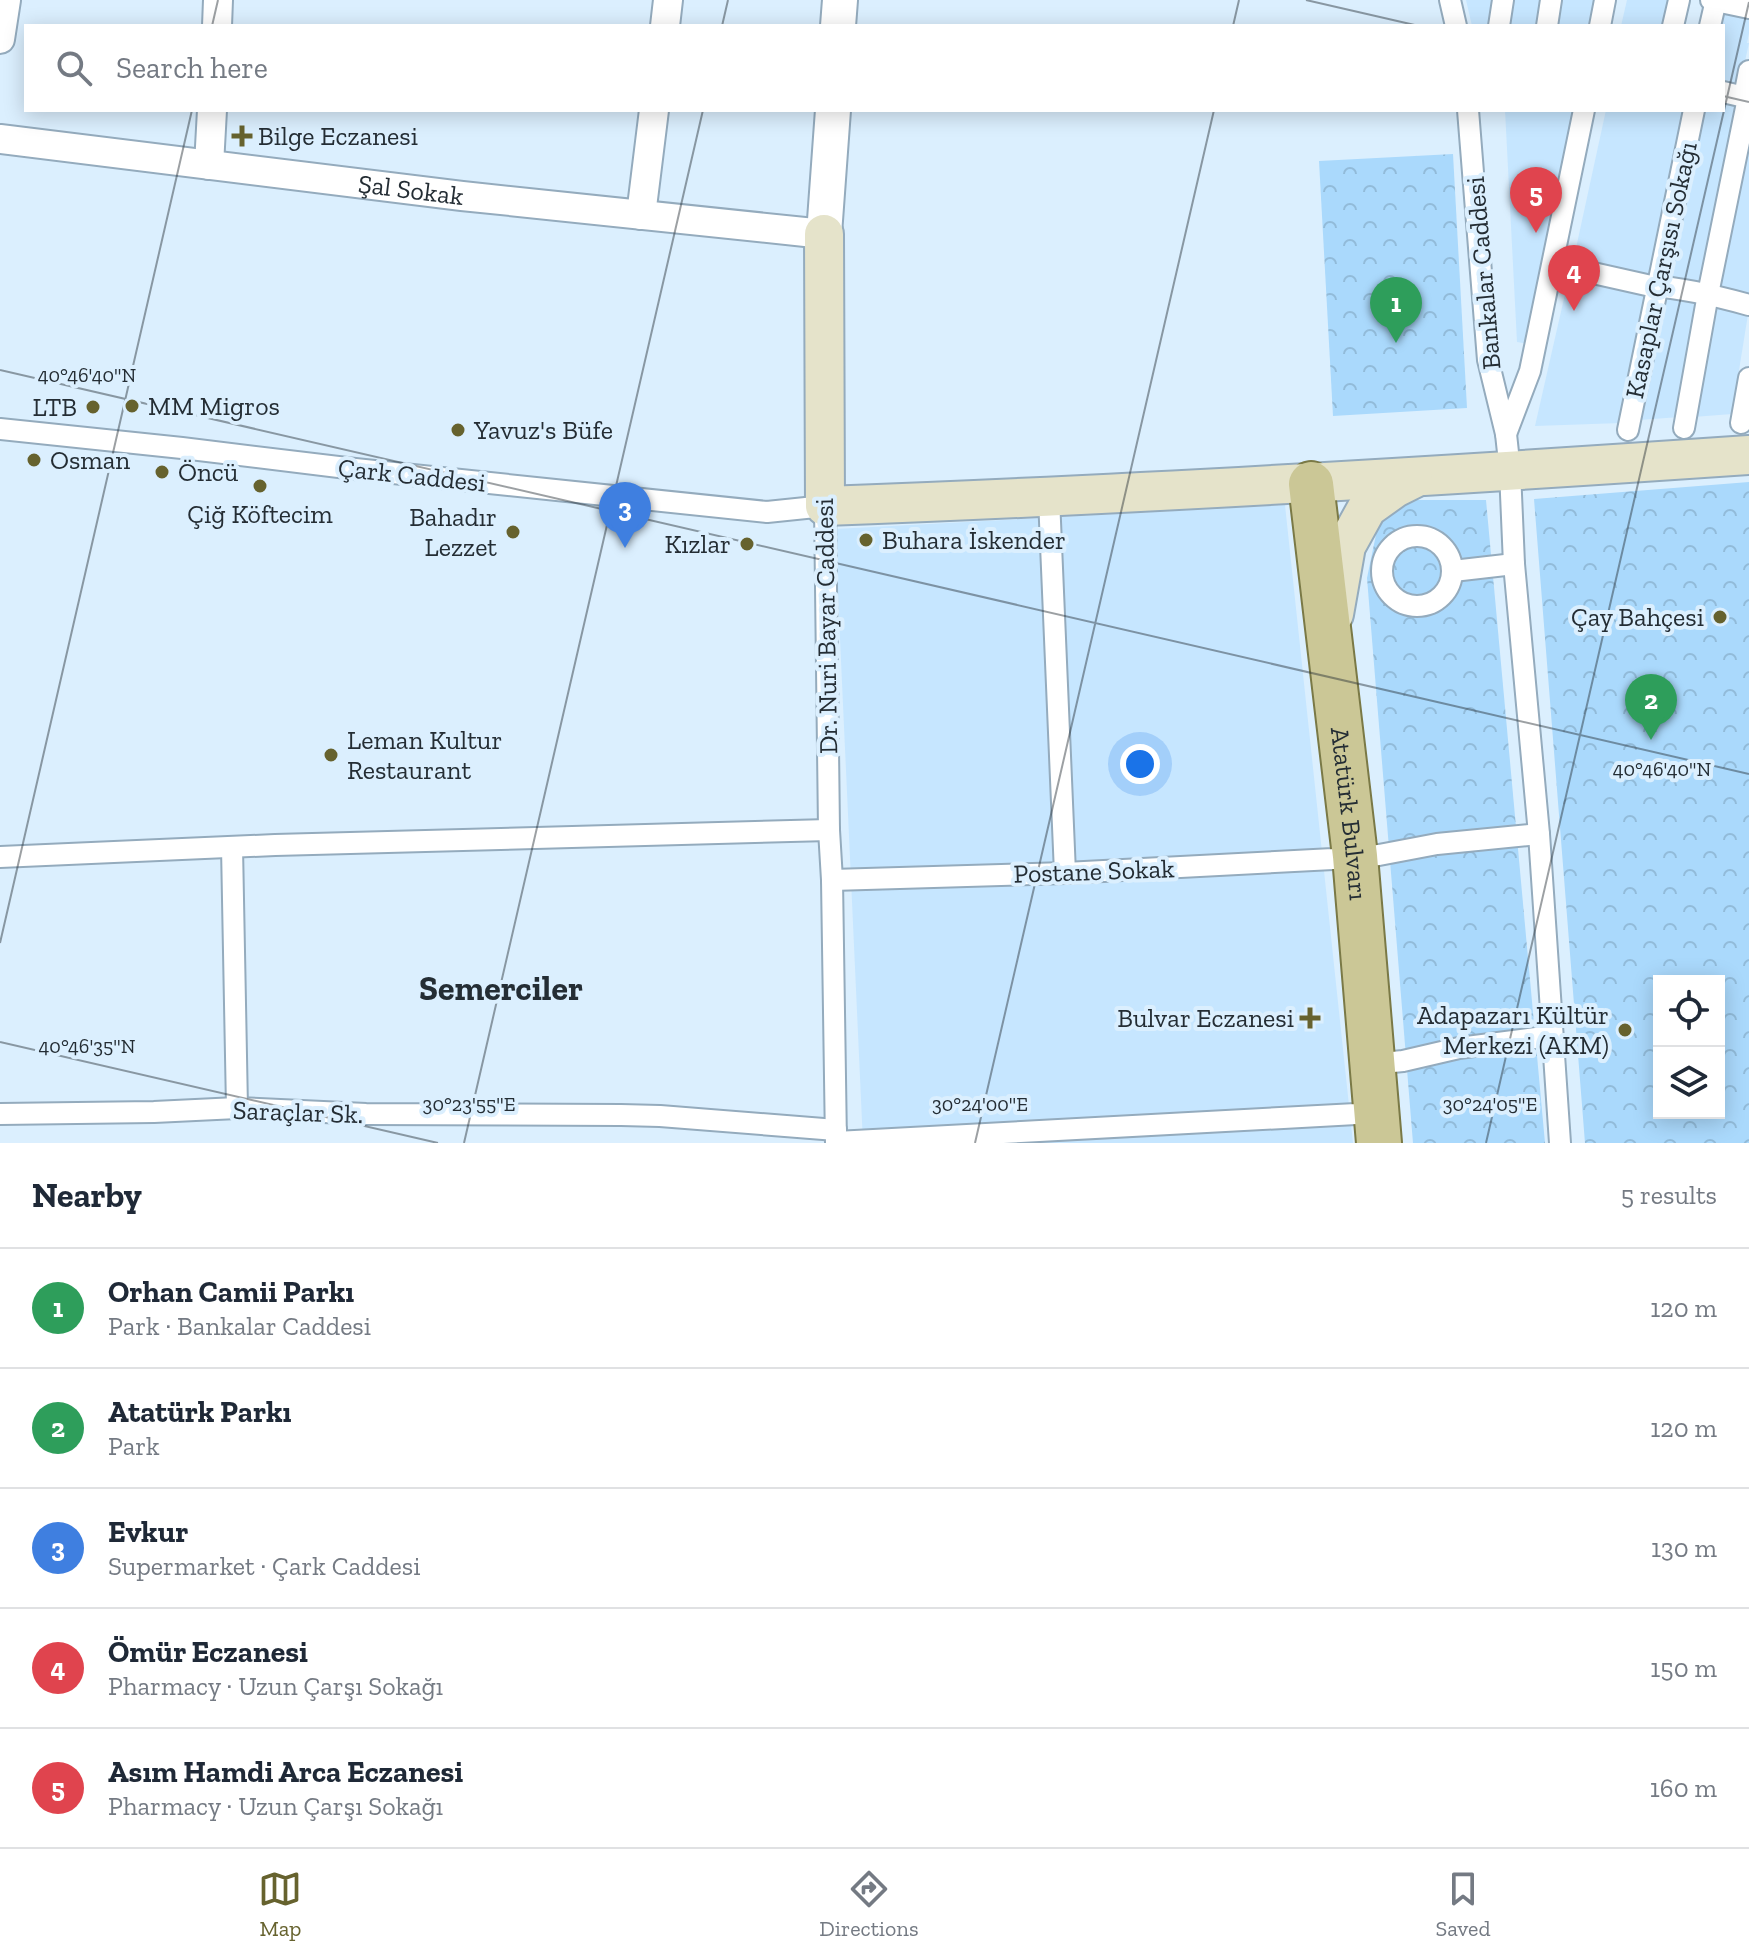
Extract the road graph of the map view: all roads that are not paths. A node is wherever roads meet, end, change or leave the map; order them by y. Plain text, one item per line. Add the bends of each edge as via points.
1 (6, 0) edge
2 (668, 0) edge
3 (840, 0) edge
4 (1450, 0) edge
5 (1503, 0) edge
6 (1551, 0) edge
7 (1605, 0) edge
8 (1679, 0) edge
9 (1714, 0) edge
10 (1749, 8) edge
11 (665, 24) edge
12 (838, 24) edge
13 (1456, 24) edge
14 (1499, 24) edge
15 (1547, 24) edge
16 (1600, 24) edge
17 (1673, 24) edge
18 (1710, 24) edge
19 (0, 39) edge
20 (1749, 71) edge
21 (1725, 92) edge
22 (1747, 97) edge
23 (212, 112) edge
24 (654, 112) edge
25 (833, 112) edge
26 (1468, 112) edge
27 (1584, 112) edge
28 (1694, 112) edge
29 (0, 139) edge
30 (209, 165) junction
31 (641, 215) junction
32 (824, 234) junction
33 (1553, 264) junction
34 (1658, 286) junction
35 (1708, 294) junction
36 (1749, 305) edge
37 (1749, 378) edge
38 (1684, 428) dead end
39 (0, 429) edge
40 (1628, 430) dead end
41 (1745, 439) edge
42 (1508, 453) junction
43 (1419, 477) junction
44 (1311, 484) junction
45 (1049, 498) junction
46 (825, 506) junction
47 (1514, 564) junction
48 (1453, 571) dead end
49 (1330, 634) junction
50 (829, 830) junction
51 (1539, 834) junction
52 (232, 847) junction
53 (1355, 856) junction
54 (0, 857) edge
55 (1065, 873) junction
56 (832, 880) junction
57 (1551, 1036) junction
58 (1372, 1064) junction
59 (237, 1108) junction
60 (0, 1114) edge
61 (1378, 1126) edge
62 (836, 1138) edge
63 (1560, 1143) edge

1 - 19 street
2 - 11 street
3 - 12 street
4 - 13 street
5 - 14 street
6 - 15 street
7 - 16 street
8 - 17 street
9 - 10 street
9 - 18 street
20 - 22 street
21 - 22 street
22 - 35 street
23 - 30 street
24 - 31 street
25 - 32 street, Dr. Nuri Bayar Caddesi
26 - 42 street, Bankalar Caddesi via 1488,360
27 - 33 street
28 - 34 street, Kasaplar Çarşısı Sokağı
29 - 30 street, Şal Sokak
30 - 31 street, Şal Sokak
31 - 32 street, Şal Sokak
32 - 46 main road, Dr. Nuri Bayar Caddesi
33 - 34 street
33 - 42 street
34 - 35 street
34 - 40 street, Kasaplar Çarşısı Sokağı
35 - 36 street
35 - 38 street
37 - 41 street
39 - 46 street, Çark Caddesi via 767,512
41 - 42 main road
42 - 43 main road
42 - 47 street
43 - 44 main road
43 - 49 main road via 1367,508 1346,546
44 - 45 main road
44 - 49 main road, Atatürk Bulvarı
45 - 46 main road
45 - 55 street
46 - 50 street, Dr. Nuri Bayar Caddesi
47 - 48 street
47 - 51 street
49 - 53 main road, Atatürk Bulvarı
50 - 52 street
50 - 56 street, Dr. Nuri Bayar Caddesi
51 - 53 street, Postane Sokak
51 - 57 street
52 - 54 street
52 - 59 street
53 - 55 street, Postane Sokak
53 - 58 main road, Atatürk Bulvarı
55 - 56 street, Postane Sokak
56 - 62 street, Dr. Nuri Bayar Caddesi
57 - 58 street
57 - 63 street
58 - 61 main road, Atatürk Bulvarı
59 - 60 street, Saraçlar Sk.
59 - 62 street, Saraçlar Sk. via 660,1116
61 - 62 street, Saraçlar Sk. via 1356,1114

